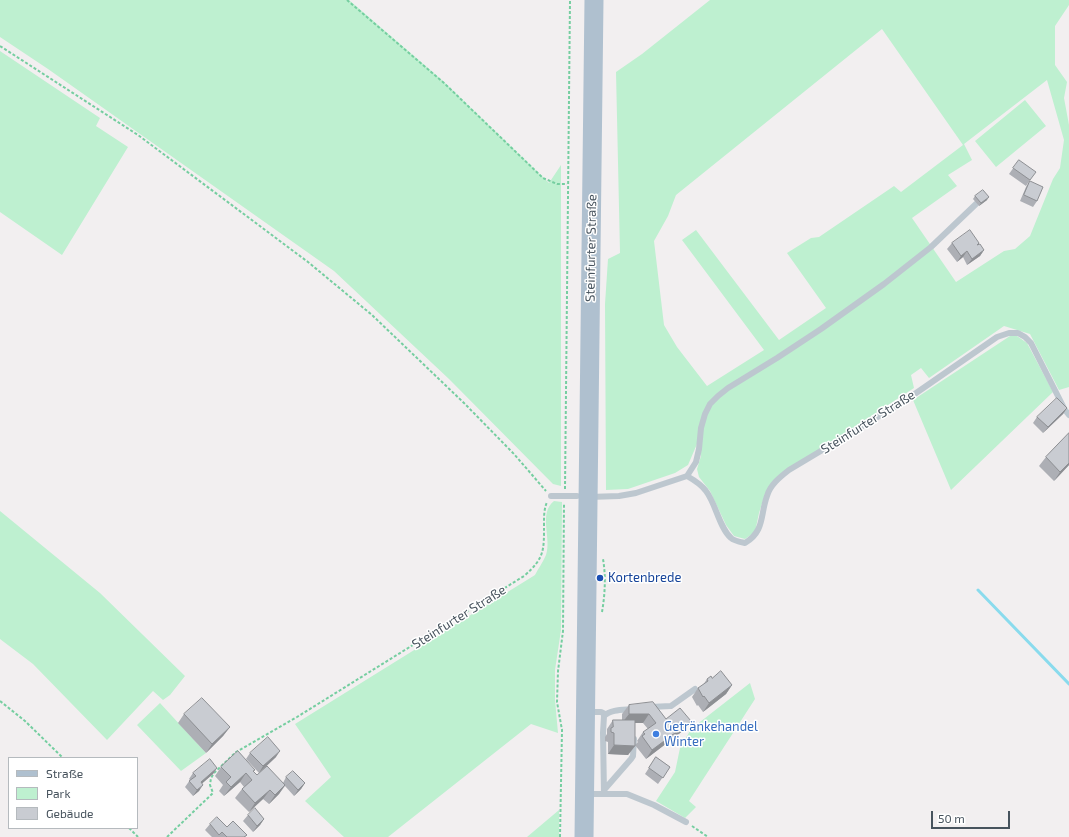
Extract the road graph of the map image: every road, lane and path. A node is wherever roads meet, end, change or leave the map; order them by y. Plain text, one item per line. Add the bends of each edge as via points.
1 (347, 0) edge
2 (570, 0) edge
3 (582, 0) edge
4 (594, 0) edge
5 (0, 46) edge
6 (568, 184) junction
7 (976, 204) dead end
8 (1069, 415) edge
9 (687, 476) junction
10 (551, 496) junction
11 (576, 496) junction
12 (695, 690) dead end
13 (0, 702) edge
14 (585, 712) junction
15 (605, 714) junction
16 (634, 732) edge
17 (62, 757) edge
18 (604, 792) junction
19 (584, 794) junction
20 (686, 822) joint
21 (130, 829) edge
22 (138, 837) edge
23 (167, 837) edge
24 (560, 837) edge
25 (572, 837) edge
26 (584, 837) edge
27 (708, 837) edge

1 - 6 path via 444,83 543,178 556,184
2 - 6 path
3 - 11 main road, Steinfurter Straße
4 - 11 main road, Steinfurter Straße
5 - 10 path via 138,135 308,262 372,315 464,403
6 - 11 path
7 - 9 lane via 931,247 884,284 821,329 718,396 705,414 696,462
8 - 9 lane, Steinfurter Straße via 1031,344 1018,333 1009,332 997,337 906,400 789,470 778,479 767,495 757,533 745,543 731,538 706,492
9 - 11 lane via 636,493 618,496
10 - 11 lane
10 - 23 path, Steinfurter Straße via 545,506 542,555 524,576 236,752 211,778 213,793
11 - 14 main road, Steinfurter Straße
11 - 24 path via 558,670 557,702 562,730
11 - 25 main road, Steinfurter Straße
12 - 15 lane via 671,706
13 - 17 path via 25,721
14 - 15 lane
14 - 19 main road, Steinfurter Straße
15 - 18 lane
16 - 18 lane via 633,756
18 - 19 lane
18 - 20 lane via 627,794
19 - 26 main road, Steinfurter Straße
20 - 27 path
21 - 22 path

